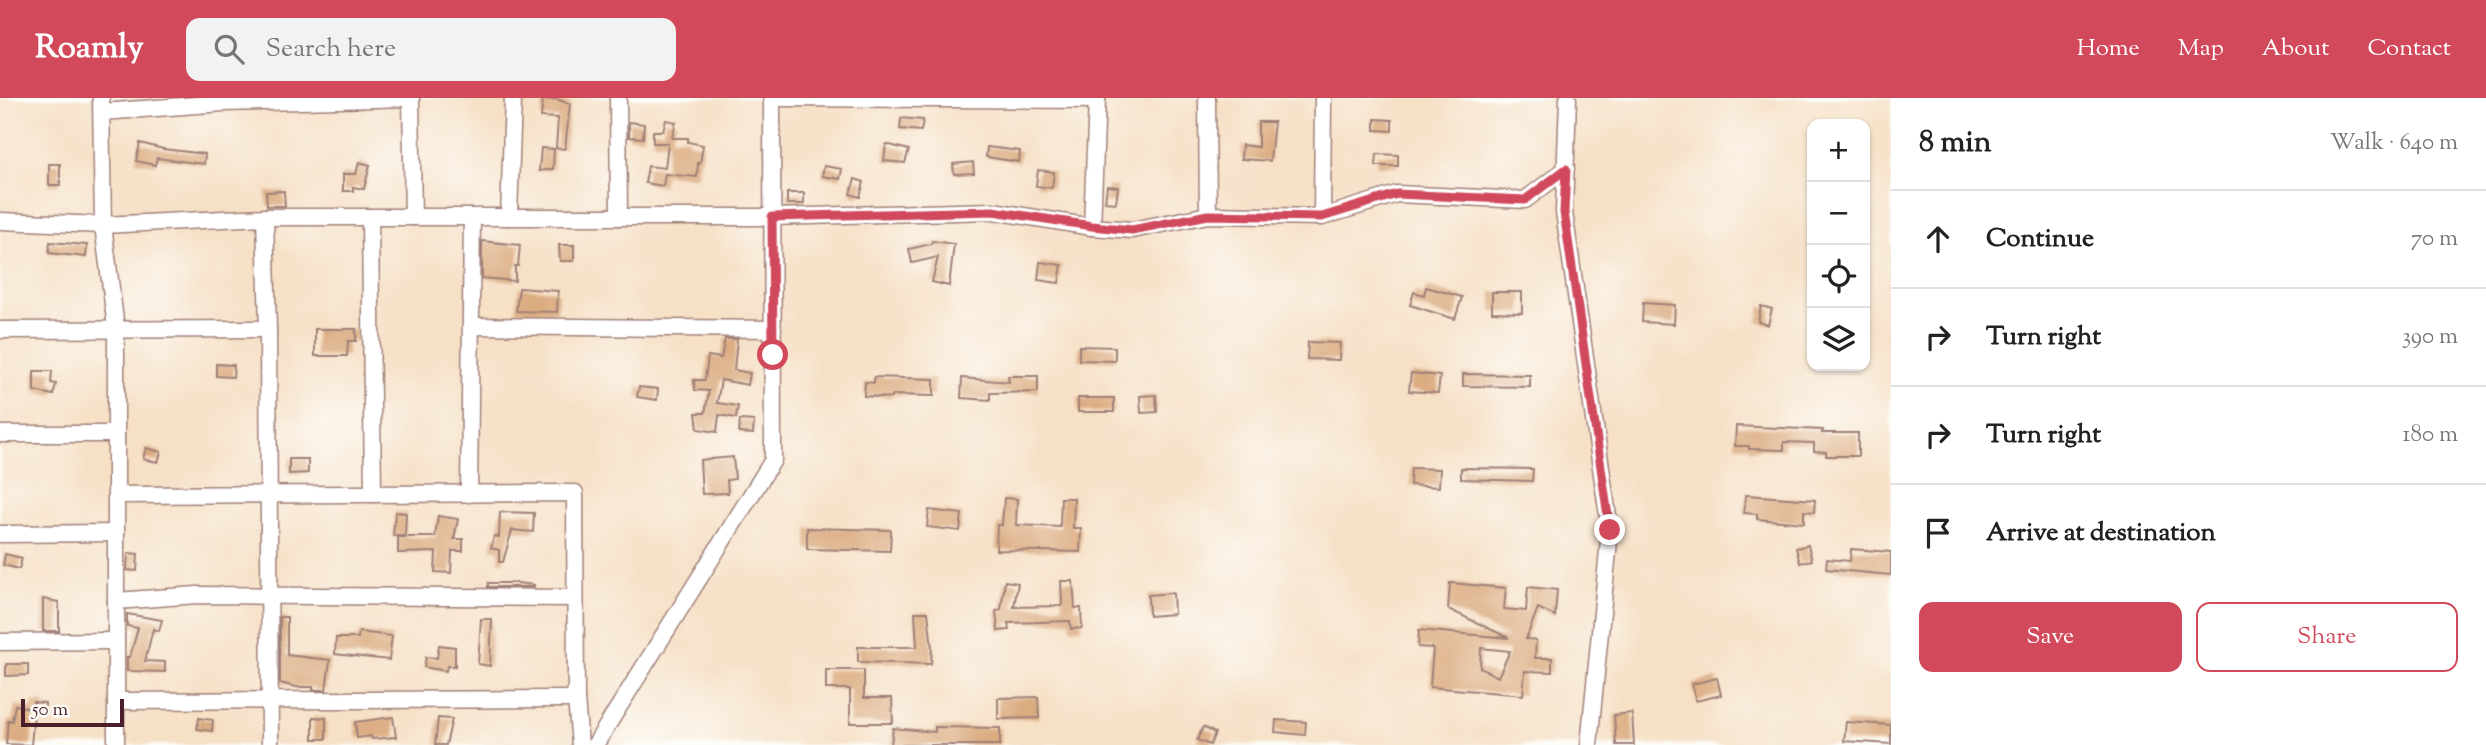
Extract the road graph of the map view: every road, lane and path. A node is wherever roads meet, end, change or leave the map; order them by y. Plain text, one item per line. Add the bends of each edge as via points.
1 (411, 98) edge
2 (513, 98) edge
3 (618, 98) edge
4 (772, 98) edge
5 (1207, 98) edge
6 (1323, 98) edge
7 (1568, 98) edge
8 (330, 99) edge
9 (890, 99) edge
10 (995, 99) edge
11 (1097, 99) edge
12 (224, 100) edge
13 (102, 105) edge
14 (1566, 169) junction
15 (1208, 215) junction
16 (265, 217) junction
17 (370, 217) junction
18 (413, 217) junction
19 (472, 217) junction
20 (509, 217) junction
21 (620, 217) junction
22 (772, 217) junction
23 (1322, 217) junction
24 (0, 221) edge
25 (103, 225) junction
26 (1092, 226) junction
27 (471, 326) junction
28 (116, 328) junction
29 (268, 329) junction
30 (773, 329) junction
31 (0, 330) edge
32 (0, 434) edge
33 (116, 434) junction
34 (373, 494) junction
35 (469, 494) junction
36 (116, 495) junction
37 (269, 495) junction
38 (116, 533) junction
39 (0, 534) edge
40 (269, 595) junction
41 (575, 598) junction
42 (116, 601) junction
43 (116, 641) junction
44 (0, 642) edge
45 (270, 699) junction
46 (576, 699) junction
47 (116, 701) junction
48 (116, 745) edge
49 (270, 745) edge
50 (580, 745) edge
51 (595, 745) edge
52 (1589, 745) edge

1 - 8 street
1 - 18 street
2 - 20 street
3 - 21 street
4 - 9 street
4 - 22 street
5 - 15 street
6 - 23 street
7 - 14 street
8 - 12 street
9 - 10 street
10 - 11 street
11 - 26 street
12 - 13 street
13 - 25 street
14 - 23 street via 1525,200 1397,194
14 - 52 street via 1564,212 1610,530
15 - 23 street
15 - 26 street via 1132,230
16 - 17 street
16 - 25 street
16 - 29 street
17 - 18 street
17 - 34 street
18 - 19 street
19 - 20 street
19 - 27 street
20 - 21 street
21 - 22 street
22 - 26 street via 993,211
22 - 30 street
24 - 25 street
25 - 28 street
27 - 30 street
27 - 35 street
28 - 29 street
28 - 31 street
28 - 33 street
29 - 37 street
30 - 51 street via 773,460
32 - 33 street
33 - 36 street
34 - 35 street
34 - 37 street
35 - 41 street via 575,493
36 - 37 street
36 - 38 street
37 - 40 street
38 - 39 street
38 - 42 street
40 - 41 street
40 - 42 street
40 - 45 street
41 - 46 street
42 - 43 street
43 - 44 street
43 - 47 street
45 - 46 street
45 - 47 street
45 - 49 street
46 - 50 street
47 - 48 street

